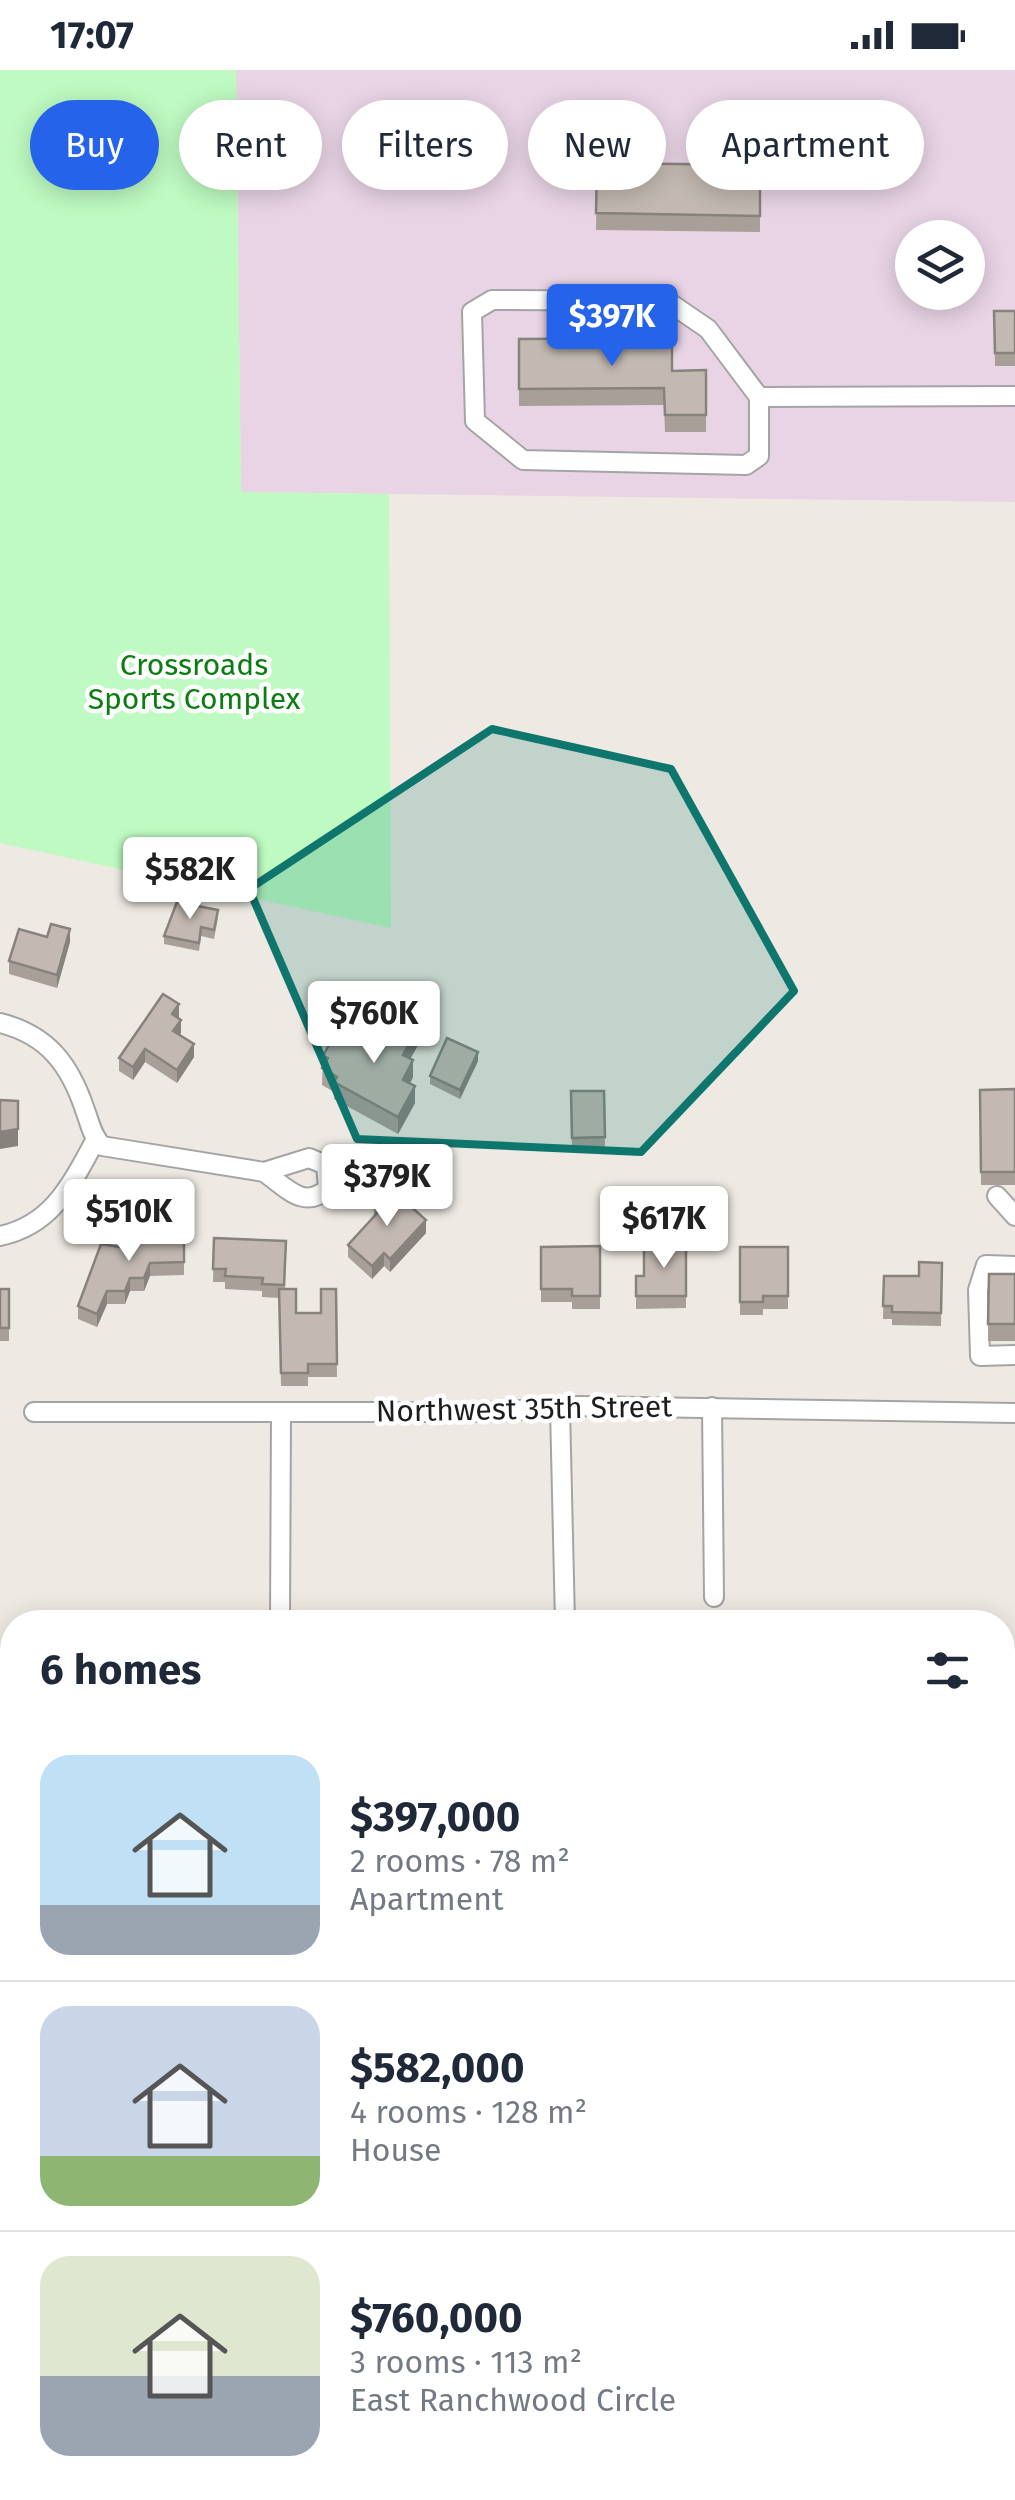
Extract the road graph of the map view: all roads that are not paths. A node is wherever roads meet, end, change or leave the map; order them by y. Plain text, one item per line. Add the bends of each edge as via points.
1 (1015, 396) edge
2 (759, 397) junction
3 (0, 1023) edge
4 (96, 1139) junction
5 (264, 1172) dead end
6 (996, 1196) dead end
7 (1015, 1216) edge
8 (0, 1236) edge
9 (1015, 1266) edge
10 (1015, 1355) edge
11 (560, 1408) junction
12 (712, 1408) junction
13 (34, 1412) dead end
14 (1015, 1413) edge
15 (281, 1414) junction
16 (714, 1597) dead end
17 (280, 1610) edge
18 (565, 1610) edge

1 - 2 street
2 - 2 street via 708,329 667,301 492,300 472,312 475,422 523,460 746,465 758,456
3 - 4 street via 29,1032 56,1052
4 - 5 street via 111,1150
4 - 8 street via 70,1189 44,1218
6 - 7 street
9 - 10 street via 986,1265 978,1290 980,1356
11 - 12 street, Northwest 35th Street
11 - 15 street, Northwest 35th Street
11 - 18 street
12 - 14 street, Northwest 35th Street
12 - 16 street
13 - 15 street, Northwest 35th Street
15 - 17 street

